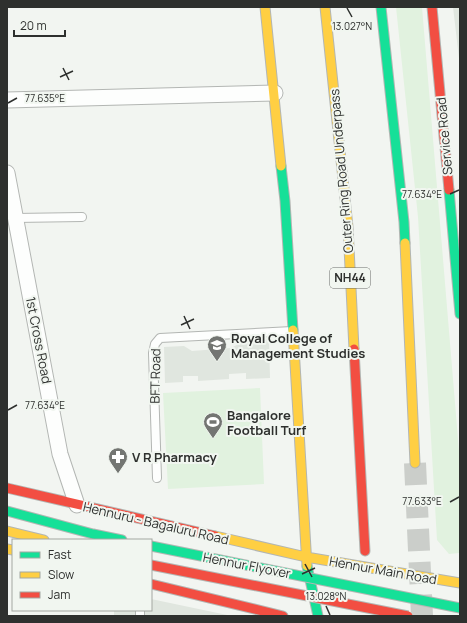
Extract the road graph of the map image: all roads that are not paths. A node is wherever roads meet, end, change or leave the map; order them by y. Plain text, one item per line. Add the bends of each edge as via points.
1 (265, 7) edge
2 (325, 7) edge
3 (381, 7) edge
4 (432, 7) edge
5 (275, 92) junction
6 (7, 100) edge
7 (7, 173) edge
8 (455, 195) edge
9 (82, 217) dead end
10 (15, 218) junction
11 (460, 314) edge
12 (293, 331) junction
13 (415, 464) tunnel mouth
14 (157, 478) dead end
15 (7, 488) edge
16 (77, 505) junction
17 (7, 511) edge
18 (7, 531) edge
19 (40, 539) edge
20 (117, 539) edge
21 (152, 546) edge
22 (364, 551) dead end
23 (306, 557) junction
24 (152, 565) edge
25 (460, 583) edge
26 (152, 584) edge
27 (460, 608) edge
28 (283, 616) edge
29 (318, 616) edge
30 (408, 616) edge

1 - 5 main road
2 - 22 main road, Outer Ring Road Underpass / NH44 via 348,227
3 - 13 main road via 404,222
4 - 8 main road, Service Road
5 - 6 street
5 - 12 main road
7 - 10 street, 1st Cross Road
8 - 11 main road, Service Road
9 - 10 lane
10 - 16 street, 1st Cross Road via 60,454
12 - 14 lane, BFT Road via 160,338 154,344
12 - 23 main road
15 - 16 main road, Hennuru - Bagaluru Road
16 - 23 main road, Hennuru - Bagaluru Road
17 - 20 main road
18 - 19 main road
21 - 27 main road, Hennur Flyover, bridge
23 - 25 main road, Hennur Main Road
23 - 29 main road
24 - 30 main road, Hennur Flyover, bridge
26 - 28 main road

